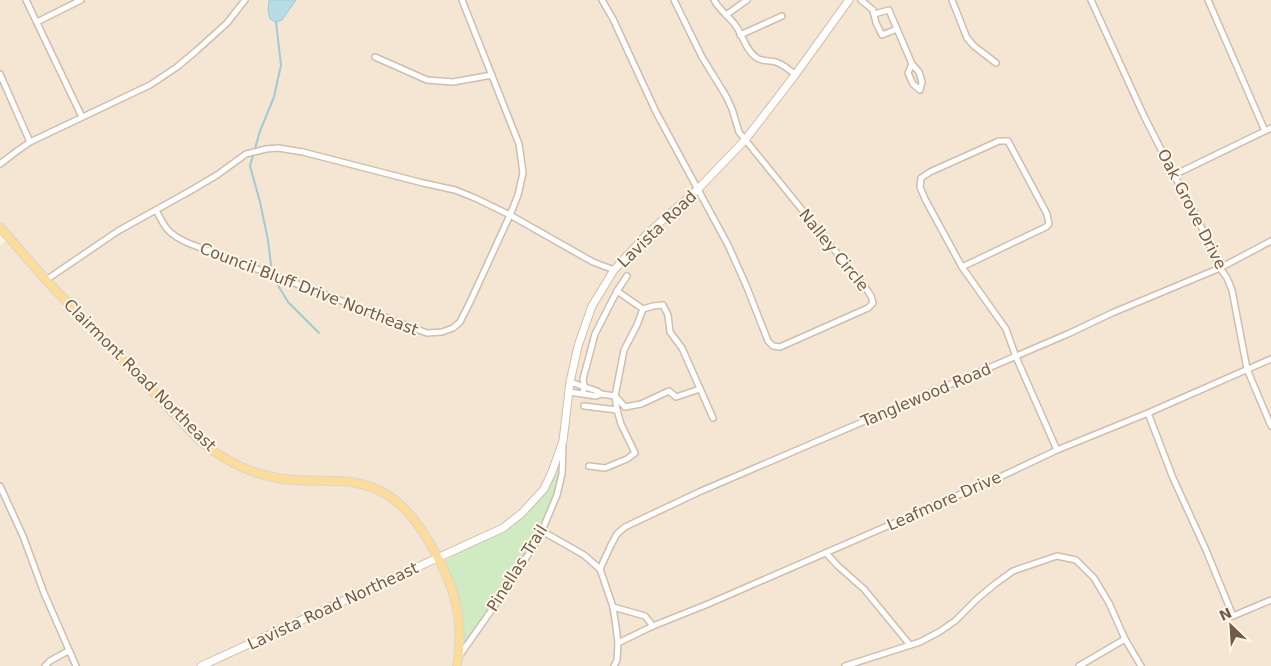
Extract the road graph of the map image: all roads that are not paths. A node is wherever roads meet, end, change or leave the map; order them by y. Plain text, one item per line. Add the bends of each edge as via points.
1 (26, 0) edge
2 (81, 0) edge
3 (245, 0) edge
4 (462, 0) edge
5 (602, 0) edge
6 (674, 0) edge
7 (714, 0) edge
8 (748, 0) edge
9 (849, 0) edge
10 (861, 0) edge
11 (952, 0) edge
12 (1091, 0) edge
13 (1208, 0) edge
14 (874, 14) junction
15 (726, 15) junction
16 (782, 16) dead end
17 (37, 22) junction
18 (897, 29) junction
19 (740, 35) junction
20 (375, 57) dead end
21 (996, 63) dead end
22 (912, 64) dead end
23 (0, 74) edge
24 (492, 75) junction
25 (795, 75) junction
26 (82, 117) junction
27 (1271, 128) edge
28 (1265, 131) junction
29 (745, 140) junction
30 (30, 142) junction
31 (0, 164) edge
32 (1174, 175) junction
33 (698, 189) junction
34 (156, 210) junction
35 (510, 215) junction
36 (0, 227) edge
37 (1271, 241) edge
38 (962, 266) junction
39 (1220, 268) junction
40 (614, 270) junction
41 (627, 276) dead end
42 (46, 280) junction
43 (617, 290) junction
44 (643, 309) junction
45 (1016, 357) junction
46 (1271, 359) edge
47 (1247, 370) junction
48 (570, 382) junction
49 (584, 386) junction
50 (700, 389) junction
51 (569, 392) junction
52 (583, 394) junction
53 (600, 394) junction
54 (615, 396) junction
55 (584, 406) dead end
56 (617, 410) junction
57 (1148, 413) junction
58 (713, 418) dead end
59 (1271, 426) edge
60 (563, 441) junction
61 (1057, 450) junction
62 (589, 466) dead end
63 (0, 486) edge
64 (542, 531) junction
65 (826, 553) junction
66 (438, 558) junction
67 (600, 569) junction
68 (1271, 600) edge
69 (613, 607) junction
70 (653, 626) junction
71 (1126, 639) junction
72 (618, 643) junction
73 (910, 645) junction
74 (68, 651) junction
75 (458, 662) edge
76 (45, 666) edge
77 (76, 666) edge
78 (201, 666) edge
79 (614, 666) edge
80 (845, 666) edge
81 (1079, 666) edge
82 (1141, 666) edge

1 - 17 street
2 - 17 street
3 - 26 street via 227,23 177,67 150,85
4 - 24 street, Council Bluff Drive Northeast
5 - 33 street via 656,112
6 - 29 street via 702,57 726,96
7 - 15 street
8 - 15 street
9 - 25 main road, Lavista Road
10 - 14 street
11 - 21 street via 967,38
12 - 32 street, Oak Grove Drive
13 - 28 street
14 - 18 street via 889,10
14 - 18 street via 882,35
15 - 19 street
16 - 19 street
17 - 26 street
18 - 22 street
19 - 25 street via 756,58 787,67
20 - 24 street via 428,80 453,82
23 - 30 street
24 - 35 street, Council Bluff Drive Northeast via 519,144 523,173
25 - 29 main road, Lavista Road
26 - 30 street
27 - 28 street
28 - 32 street
29 - 33 main road, Lavista Road
29 - 33 street, Nalley Circle via 867,290 873,303 794,342 773,346 768,341 728,245
30 - 31 street
32 - 39 street, Oak Grove Drive
33 - 40 main road, Lavista Road via 647,234
34 - 35 street via 217,175 246,154 278,148 455,190
34 - 35 street, Council Bluff Drive Northeast via 175,237 426,332 442,332 460,322
34 - 42 street via 118,231
35 - 40 street via 593,262
36 - 42 main road, Clairmont Road Northeast
37 - 39 street, Tanglewood Road
38 - 38 street via 925,199 920,187 921,178 998,141 1008,141 1047,214 1049,224
38 - 45 street via 1006,328
39 - 45 street, Tanglewood Road
39 - 47 street, Oak Grove Drive via 1232,290
40 - 48 main road, Lavista Road via 592,306
41 - 43 street
42 - 66 main road, Clairmont Road Northeast via 217,454 266,476 356,483 377,490 414,518
43 - 44 street
43 - 49 street via 596,334 583,379
44 - 50 street via 663,305 670,332 682,348
44 - 54 street via 624,350
45 - 61 street
45 - 67 street, Tanglewood Road via 637,521 617,534
46 - 47 street, Leafmore Drive
47 - 57 street, Leafmore Drive
47 - 59 street, Oak Grove Drive
48 - 49 street
48 - 51 main road, Lavista Road
49 - 52 street
49 - 53 street
50 - 54 street via 676,397 669,391 641,404 625,407
50 - 58 street
51 - 52 street
51 - 60 main road, Lavista Road
52 - 53 street
53 - 54 street
54 - 56 street
55 - 56 street
56 - 62 street via 634,453 605,468
57 - 61 street, Leafmore Drive
57 - 68 street via 1233,616
60 - 64 street, Pinellas Trail via 562,474
60 - 66 main road, Lavista Road via 544,489 522,512 503,528
61 - 65 street, Leafmore Drive
63 - 74 street
64 - 67 street via 584,555
64 - 75 street, Pinellas Trail
65 - 70 street, Leafmore Drive
65 - 73 street via 864,589
66 - 75 main road, Clairmont Road Northeast via 456,603 460,632
66 - 78 main road, Lavista Road Northeast
67 - 69 street
69 - 70 street via 645,616
69 - 72 street
70 - 72 street, Leafmore Drive
71 - 73 street via 1094,578 1076,560 1057,556 1014,571 994,584 955,621 933,636
71 - 81 street
71 - 82 street
72 - 79 street
73 - 80 street
74 - 76 street
74 - 77 street

